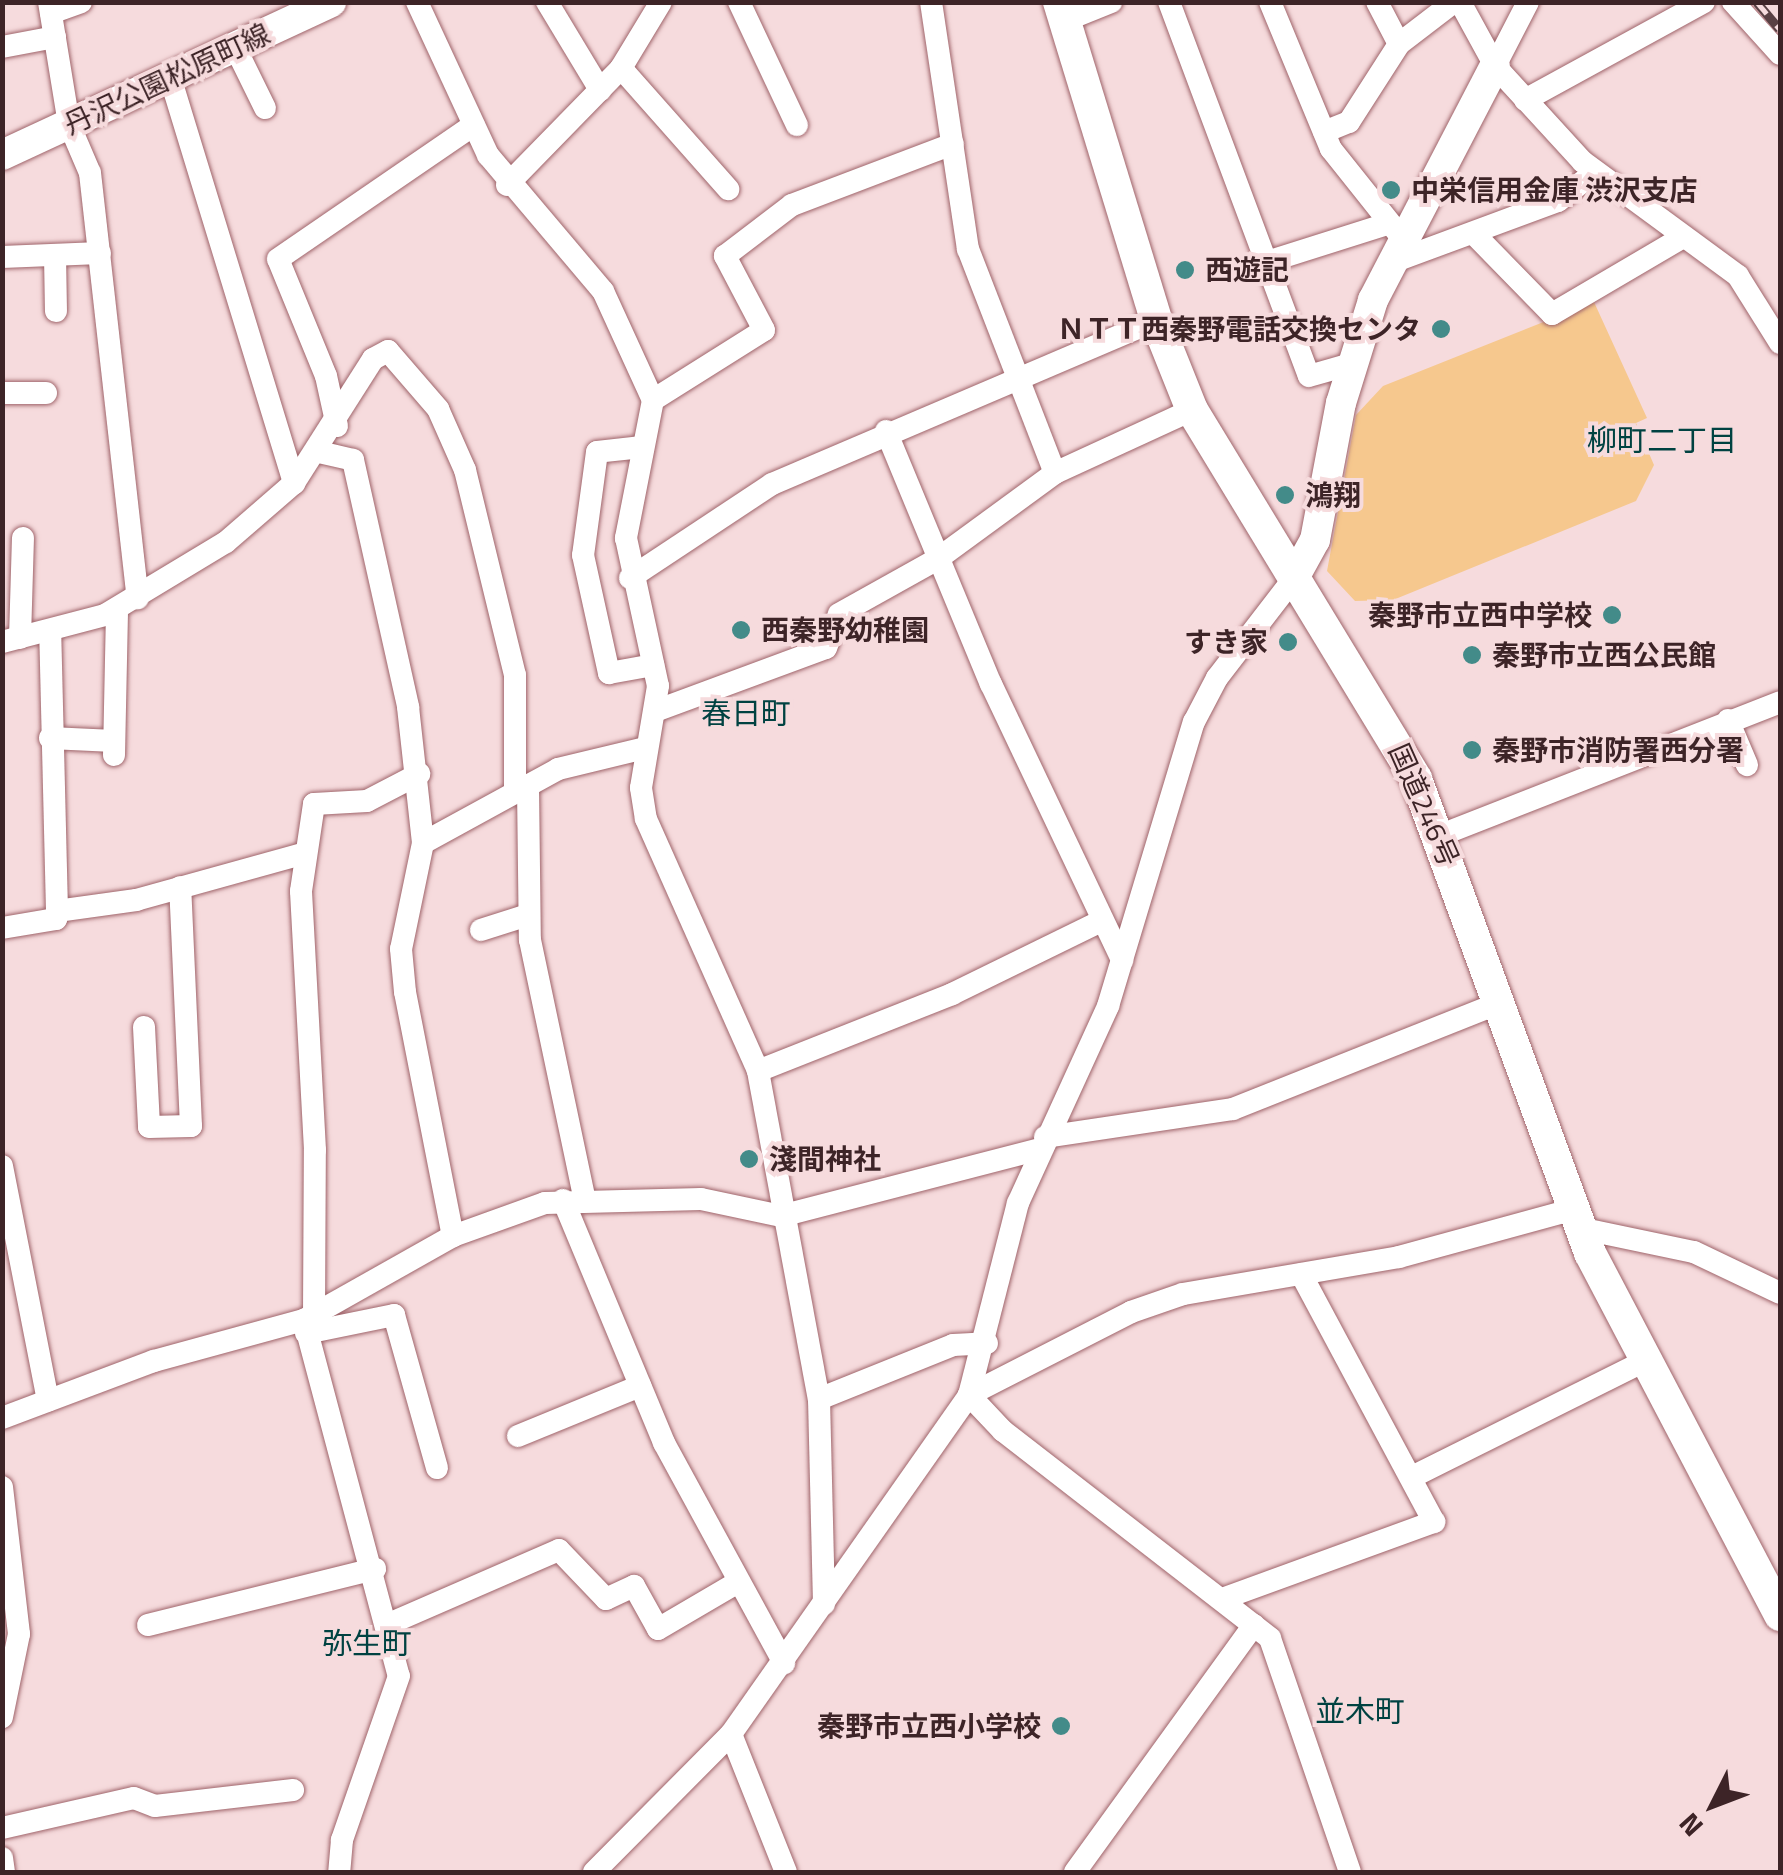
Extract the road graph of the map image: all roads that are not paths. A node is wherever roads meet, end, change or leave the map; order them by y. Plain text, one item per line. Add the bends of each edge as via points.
1 (81, 2) edge
2 (332, 2) edge
3 (417, 2) edge
4 (546, 2) edge
5 (661, 2) edge
6 (739, 2) edge
7 (931, 2) edge
8 (1111, 2) edge
9 (1169, 2) edge
10 (1270, 2) edge
11 (1377, 2) edge
12 (1457, 2) edge
13 (1528, 2) edge
14 (1704, 2) edge
15 (1733, 2) edge
16 (50, 8) edge
17 (1062, 12) edge
18 (55, 37) junction
19 (1399, 44) junction
20 (2, 47) edge
21 (235, 47) junction
22 (1780, 54) edge
23 (1495, 66) junction
24 (621, 68) junction
25 (170, 78) junction
26 (600, 90) junction
27 (1525, 100) junction
28 (265, 108) dead end
29 (786, 118) dead end
30 (69, 124) junction
31 (474, 126) junction
32 (1324, 132) junction
33 (953, 144) junction
34 (2, 155) edge
35 (1595, 172) junction
36 (507, 184) junction
37 (728, 189) dead end
38 (1476, 236) junction
39 (1683, 236) junction
40 (1393, 242) junction
41 (100, 254) junction
42 (55, 255) junction
43 (2, 256) edge
44 (1267, 262) junction
45 (1780, 293) edge
46 (1758, 304) junction
47 (56, 312) dead end
48 (1156, 320) junction
49 (1780, 343) edge
50 (1351, 364) junction
51 (1017, 378) junction
52 (2, 393) edge
53 (46, 393) dead end
54 (653, 400) junction
55 (1192, 410) junction
56 (337, 426) junction
57 (886, 431) junction
58 (642, 448) junction
59 (320, 452) junction
60 (1055, 474) junction
61 (294, 483) junction
62 (23, 538) dead end
63 (583, 555) junction
64 (940, 558) junction
65 (628, 568) junction
66 (1294, 578) junction
67 (127, 603) junction
68 (50, 631) junction
69 (11, 640) edge
70 (654, 665) junction
71 (1780, 702) edge
72 (658, 710) junction
73 (1728, 720) junction
74 (50, 738) junction
75 (645, 748) junction
76 (1747, 764) dead end
77 (419, 774) junction
78 (522, 790) junction
79 (1441, 835) junction
80 (423, 842) junction
81 (305, 853) junction
82 (180, 886) junction
83 (58, 910) junction
84 (528, 915) junction
85 (1098, 922) junction
86 (2, 928) edge
87 (481, 930) dead end
88 (1122, 960) junction
89 (1500, 1004) junction
90 (144, 1027) dead end
91 (758, 1071) junction
92 (1041, 1144) junction
93 (2, 1166) edge
94 (573, 1199) junction
95 (781, 1216) junction
96 (1575, 1219) junction
97 (453, 1236) junction
98 (1301, 1274) junction
99 (1780, 1293) edge
100 (308, 1322) junction
101 (987, 1343) junction
102 (1640, 1363) junction
103 (640, 1386) junction
104 (969, 1395) junction
105 (818, 1400) junction
106 (48, 1401) junction
107 (2, 1418) edge
108 (518, 1436) dead end
109 (437, 1468) dead end
110 (1414, 1476) junction
111 (2, 1487) edge
112 (374, 1569) junction
113 (738, 1582) junction
114 (1222, 1600) junction
115 (824, 1604) junction
116 (1780, 1615) edge
117 (390, 1624) junction
118 (1254, 1625) junction
119 (148, 1626) dead end
120 (784, 1663) junction
121 (2, 1717) edge
122 (731, 1734) junction
123 (293, 1790) dead end
124 (2, 1828) edge
125 (2, 1858) edge
126 (606, 1868) edge
127 (4, 1872) edge
128 (339, 1872) edge
129 (786, 1872) edge
130 (1075, 1872) edge
131 (1350, 1872) edge

1 - 16 street
2 - 21 main road, 丹沢公園松原町線
3 - 31 street
4 - 26 street
5 - 24 street
6 - 29 street
7 - 33 street
8 - 17 street
9 - 44 street
10 - 32 street
11 - 19 street
12 - 19 street
12 - 23 street
13 - 23 street
14 - 27 street
15 - 22 street
16 - 18 street
17 - 48 highway, 国道246号
18 - 20 street
18 - 30 street
19 - 32 street via 1350,122
21 - 25 main road, 丹沢公園松原町線
21 - 28 street
23 - 27 street
23 - 40 main road
24 - 26 street
24 - 37 street
25 - 30 main road, 丹沢公園松原町線
25 - 61 street
26 - 36 street
27 - 35 street
30 - 34 main road, 丹沢公園松原町線
30 - 41 street via 90,173
31 - 36 street
31 - 56 street via 278,259 326,376
32 - 40 street
33 - 51 street via 971,259
33 - 54 street via 792,206 725,256 764,330
35 - 38 street via 1558,201
35 - 39 street
36 - 54 street via 603,290
38 - 39 street via 1552,314
38 - 40 street
39 - 46 street via 1738,276
40 - 44 street
40 - 50 main road
41 - 42 street
41 - 67 street
42 - 43 street
42 - 47 street
44 - 50 street via 1309,376
45 - 46 street
46 - 49 street
48 - 51 street
48 - 55 highway, 国道246号
50 - 66 main road via 1315,540
51 - 57 street
51 - 60 street
52 - 53 street
54 - 58 street
55 - 60 street
55 - 66 highway, 国道246号
56 - 59 street
56 - 78 street via 374,359 388,351 438,408 459,448 515,676
57 - 64 street
57 - 65 street via 772,484
58 - 63 street via 596,452
58 - 65 street
59 - 61 street
59 - 77 street via 353,460
60 - 64 street
61 - 67 street via 212,552
62 - 69 street
63 - 65 street
63 - 70 street via 609,673
64 - 72 street via 839,614 826,648
64 - 85 street
65 - 70 street
66 - 79 highway, 国道246号 via 1372,696
66 - 88 street via 1194,722
67 - 68 street
67 - 74 street via 114,748
68 - 69 street
68 - 74 street
70 - 72 street
71 - 73 street
72 - 75 street
73 - 76 street
73 - 79 street
74 - 83 street
75 - 78 street via 558,770
75 - 91 street via 646,819
77 - 80 street
77 - 81 street via 366,802 314,804
78 - 80 street
78 - 84 street
79 - 89 highway, 国道246号
80 - 97 street via 401,949
81 - 82 street
81 - 100 street
82 - 83 street
82 - 90 street via 191,1126 148,1127
83 - 86 street via 56,919
84 - 87 street
84 - 94 street
85 - 88 street
85 - 91 street via 952,994
88 - 92 street
89 - 92 street via 1232,1110
89 - 96 highway, 国道246号
91 - 95 street
92 - 95 street
92 - 101 street
93 - 106 street
94 - 95 street via 701,1199
94 - 97 street
94 - 103 street
95 - 105 street
96 - 98 street
96 - 99 street via 1694,1252 1756,1288
96 - 102 highway, 国道246号
97 - 100 street
98 - 104 street via 1131,1312
98 - 110 street
100 - 106 street via 154,1361
100 - 109 street via 394,1315
100 - 112 street
101 - 104 street
101 - 105 street via 953,1345
102 - 110 street
102 - 116 highway, 国道246号
103 - 108 street
103 - 113 street
104 - 114 street via 1003,1431
104 - 115 street
105 - 115 street
106 - 107 street
110 - 114 street via 1434,1522
111 - 121 street via 19,1634
112 - 117 street
112 - 119 street
113 - 117 street via 658,1629 634,1586 606,1599 559,1550
113 - 120 street
114 - 118 street
115 - 120 street
117 - 128 street via 399,1676 342,1840
118 - 130 street
118 - 131 street via 1276,1646
120 - 122 street
122 - 126 street
122 - 129 street
123 - 124 street via 154,1806 134,1798
125 - 127 street

